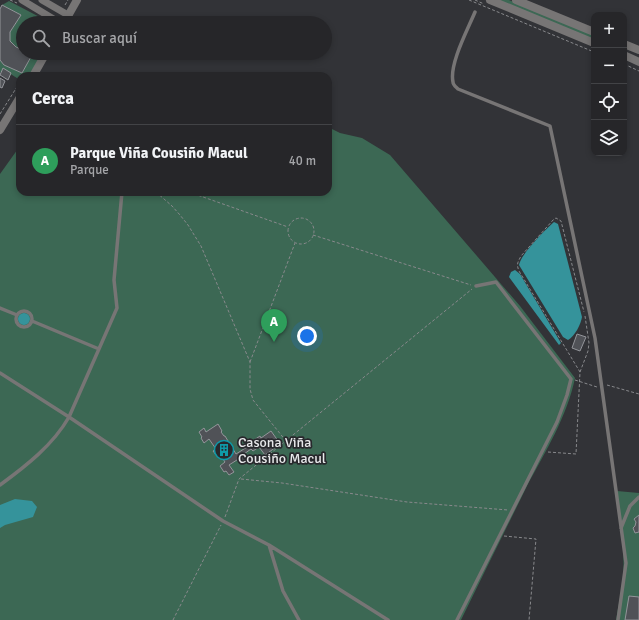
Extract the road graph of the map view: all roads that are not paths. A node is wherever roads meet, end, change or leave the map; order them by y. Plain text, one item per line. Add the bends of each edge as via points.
1 (22, 0) edge
2 (42, 0) edge
3 (77, 0) edge
4 (490, 0) edge
5 (516, 0) edge
6 (475, 12) dead end
7 (68, 15) joint
8 (48, 16) edge
9 (591, 31) edge
10 (591, 41) edge
11 (627, 45) edge
12 (639, 50) edge
13 (627, 56) edge
14 (42, 60) edge
15 (639, 62) edge
16 (35, 72) edge
17 (16, 104) edge
18 (0, 130) edge
19 (122, 196) edge
20 (476, 286) road end
21 (0, 308) edge
22 (17, 315) junction
23 (32, 321) junction
24 (99, 349) junction
25 (0, 373) edge
26 (70, 417) junction
27 (0, 485) edge
28 (639, 497) edge
29 (621, 529) junction
30 (269, 546) junction
31 (299, 620) edge
32 (388, 620) edge
33 (457, 620) edge
34 (618, 620) edge

1 - 8 street
2 - 7 street
3 - 7 street
4 - 10 street
5 - 9 street
6 - 29 lane via 454,60 453,84 458,89 550,126 594,338
11 - 12 street
13 - 15 street
14 - 16 street
17 - 18 street
19 - 24 lane via 114,280 117,308
20 - 33 lane via 496,282 571,379 557,422
21 - 22 lane
22 - 23 lane via 27,311 31,314
22 - 23 lane via 16,322 20,326 28,326
23 - 24 lane
24 - 26 lane
25 - 26 lane
26 - 27 lane via 44,448
26 - 30 lane via 224,521
28 - 29 lane via 630,506
29 - 34 lane via 626,563
30 - 31 lane via 279,581
30 - 32 lane

